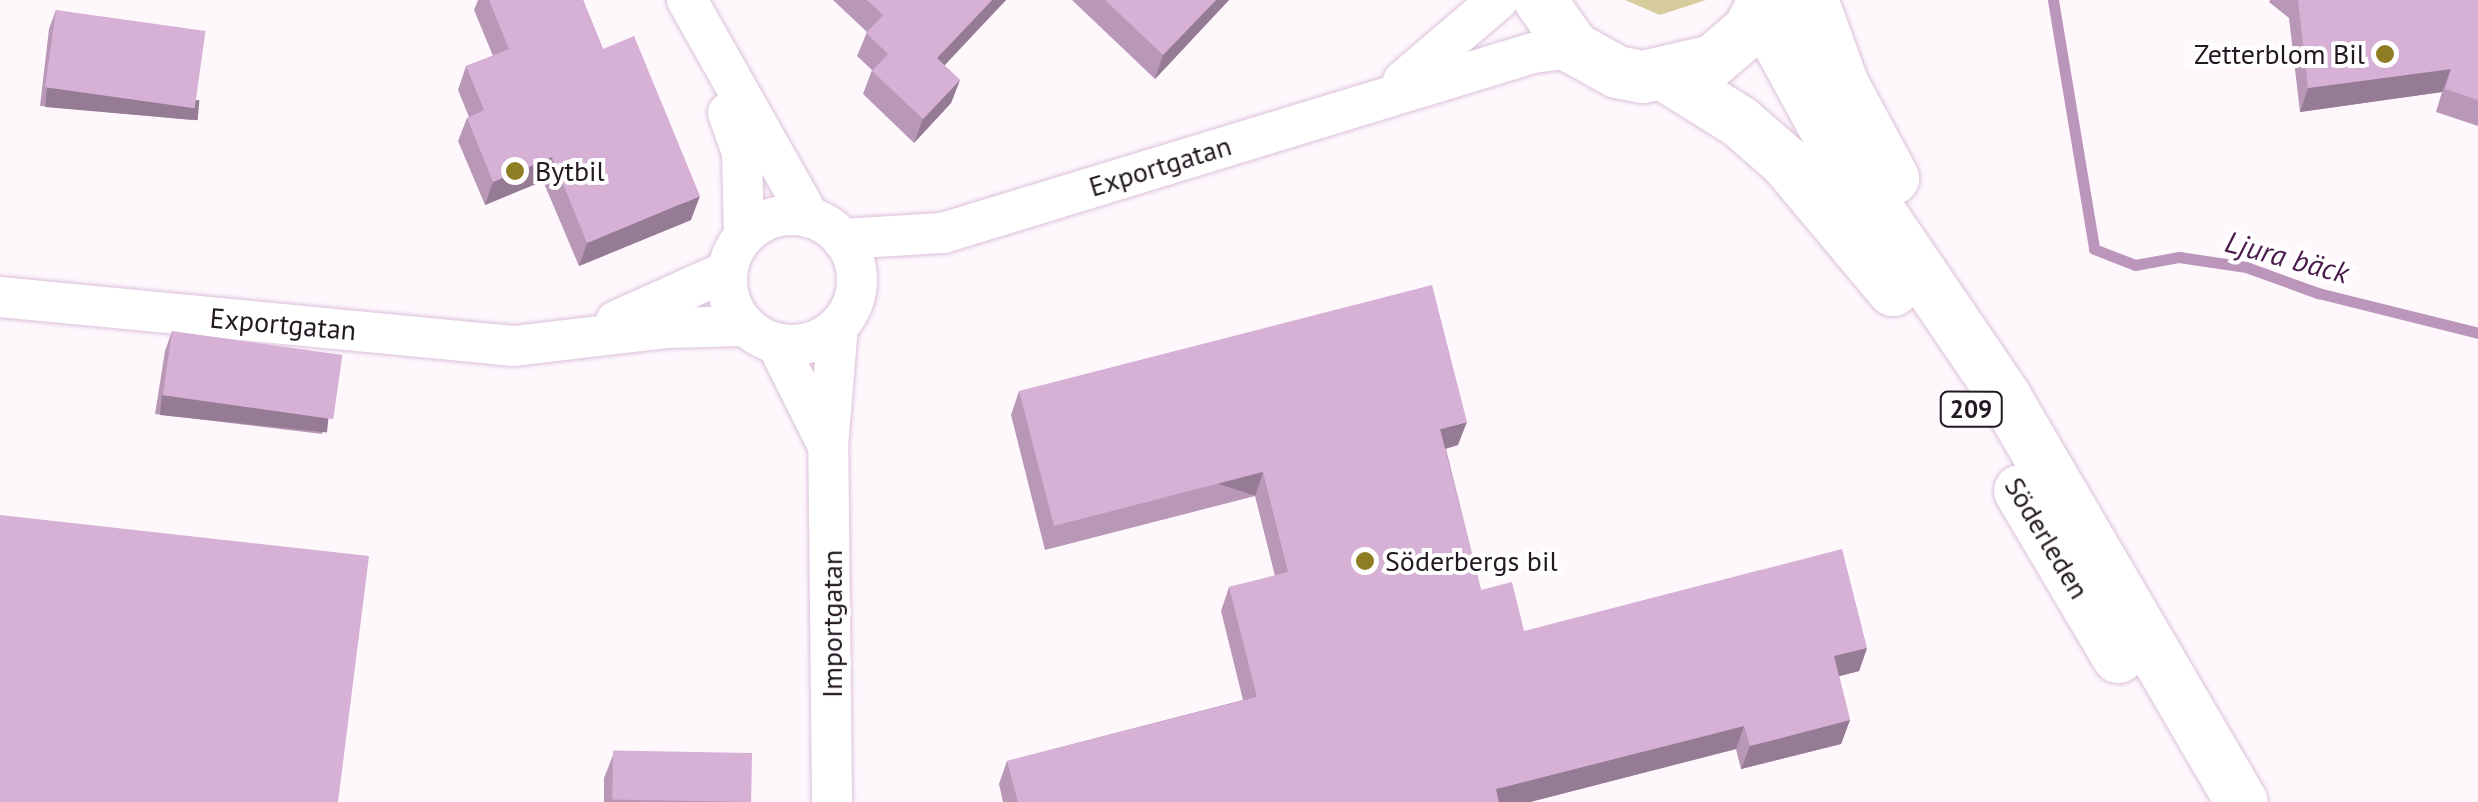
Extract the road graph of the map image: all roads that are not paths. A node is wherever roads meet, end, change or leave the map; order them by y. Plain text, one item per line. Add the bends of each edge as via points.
1 (688, 0) edge
2 (1498, 0) edge
3 (1540, 0) edge
4 (1812, 0) edge
5 (1763, 5) edge
6 (1574, 48) junction
7 (1668, 76) junction
8 (1377, 99) junction
9 (826, 229) junction
10 (943, 233) junction
11 (736, 253) junction
12 (856, 288) junction
13 (0, 297) edge
14 (838, 326) junction
15 (761, 335) junction
16 (566, 340) junction
17 (2005, 397) junction
18 (828, 446) junction
19 (832, 802) edge
20 (2201, 802) edge
21 (2242, 802) edge

1 - 9 street
1 - 11 street via 742,153
2 - 8 street, Exportgatan via 1436,58
3 - 6 main road
4 - 17 main road, Söderleden / 209 via 1843,86
5 - 7 main road via 1732,48
5 - 17 main road, Söderleden / 209 via 1836,148
6 - 7 main road via 1617,72
6 - 8 street, Exportgatan via 1552,48
7 - 20 main road, Söderleden / 209 via 1740,122 1786,162 1874,262 1980,425
8 - 10 street, Exportgatan
9 - 10 street, Exportgatan
9 - 11 street via 774,218
9 - 12 street
10 - 12 street, Exportgatan
11 - 15 street via 733,310
11 - 16 street, Exportgatan
12 - 14 street
13 - 16 street, Exportgatan via 514,346
14 - 15 street via 810,343
14 - 18 street, Importgatan
15 - 16 street, Exportgatan via 710,324
15 - 18 street, Importgatan
17 - 21 main road, Söderleden / 209
18 - 19 street, Importgatan

